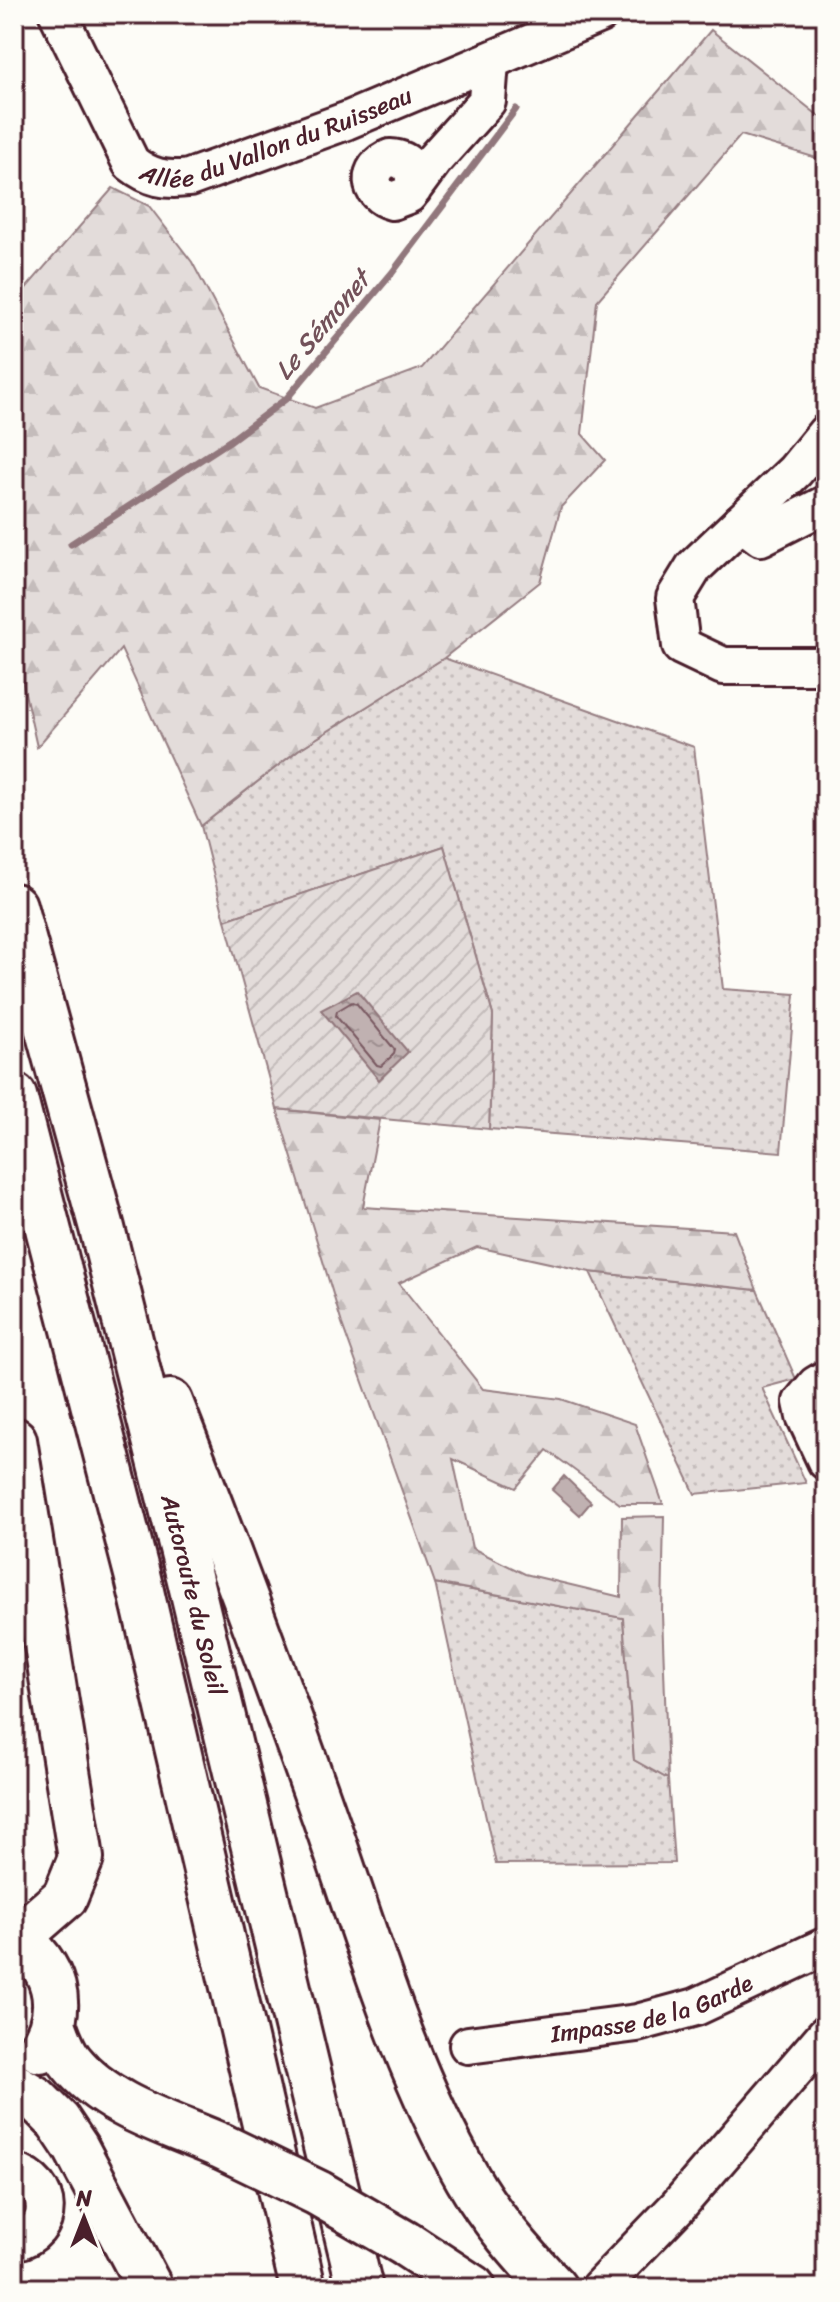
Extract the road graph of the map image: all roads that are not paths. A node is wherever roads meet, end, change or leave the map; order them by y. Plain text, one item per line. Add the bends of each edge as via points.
1 (58, 14) edge
2 (600, 14) edge
3 (490, 62) junction
4 (413, 189) dead end
5 (826, 433) edge
6 (826, 504) edge
7 (741, 522) junction
8 (826, 666) edge
9 (14, 906) edge
10 (14, 1096) edge
11 (102, 1228) junction
12 (826, 1379) edge
13 (14, 1440) edge
14 (826, 1461) edge
15 (14, 1935) edge
16 (826, 1946) edge
17 (53, 2024) junction
18 (826, 2034) edge
19 (468, 2045) dead end
20 (14, 2072) edge
21 (14, 2086) edge
22 (14, 2172) edge
23 (678, 2206) junction
24 (14, 2242) edge
25 (406, 2244) junction
26 (150, 2288) edge
27 (303, 2288) edge
28 (360, 2288) edge
29 (452, 2288) edge
30 (473, 2288) edge
31 (554, 2288) edge
32 (599, 2288) edge
33 (633, 2288) edge

1 - 3 street, Allée du Vallon du Ruisseau via 131,163 146,175 168,181 269,150
2 - 3 street, Allée du Vallon du Ruisseau
3 - 4 street via 487,101
5 - 7 street
6 - 7 street via 761,537
7 - 8 street via 694,567 675,598 681,646 723,666
9 - 11 main road, Autoroute du Soleil
10 - 27 main road, Autoroute du Soleil via 137,1574
11 - 28 main road, Autoroute du Soleil
11 - 31 main road via 431,2109 469,2181
12 - 14 street via 802,1402
13 - 15 main road via 81,1858 65,1897
15 - 17 main road via 35,1951 49,1973 55,1998
16 - 19 street, Impasse de la Garde via 696,2007 637,2023
17 - 20 main road via 42,2047
17 - 25 main road, bridge via 71,2062 122,2103 318,2193
18 - 23 street
21 - 26 main road via 58,2121
22 - 24 street via 35,2181 44,2206 40,2227
23 - 32 street
23 - 33 street
25 - 29 main road
25 - 30 main road

